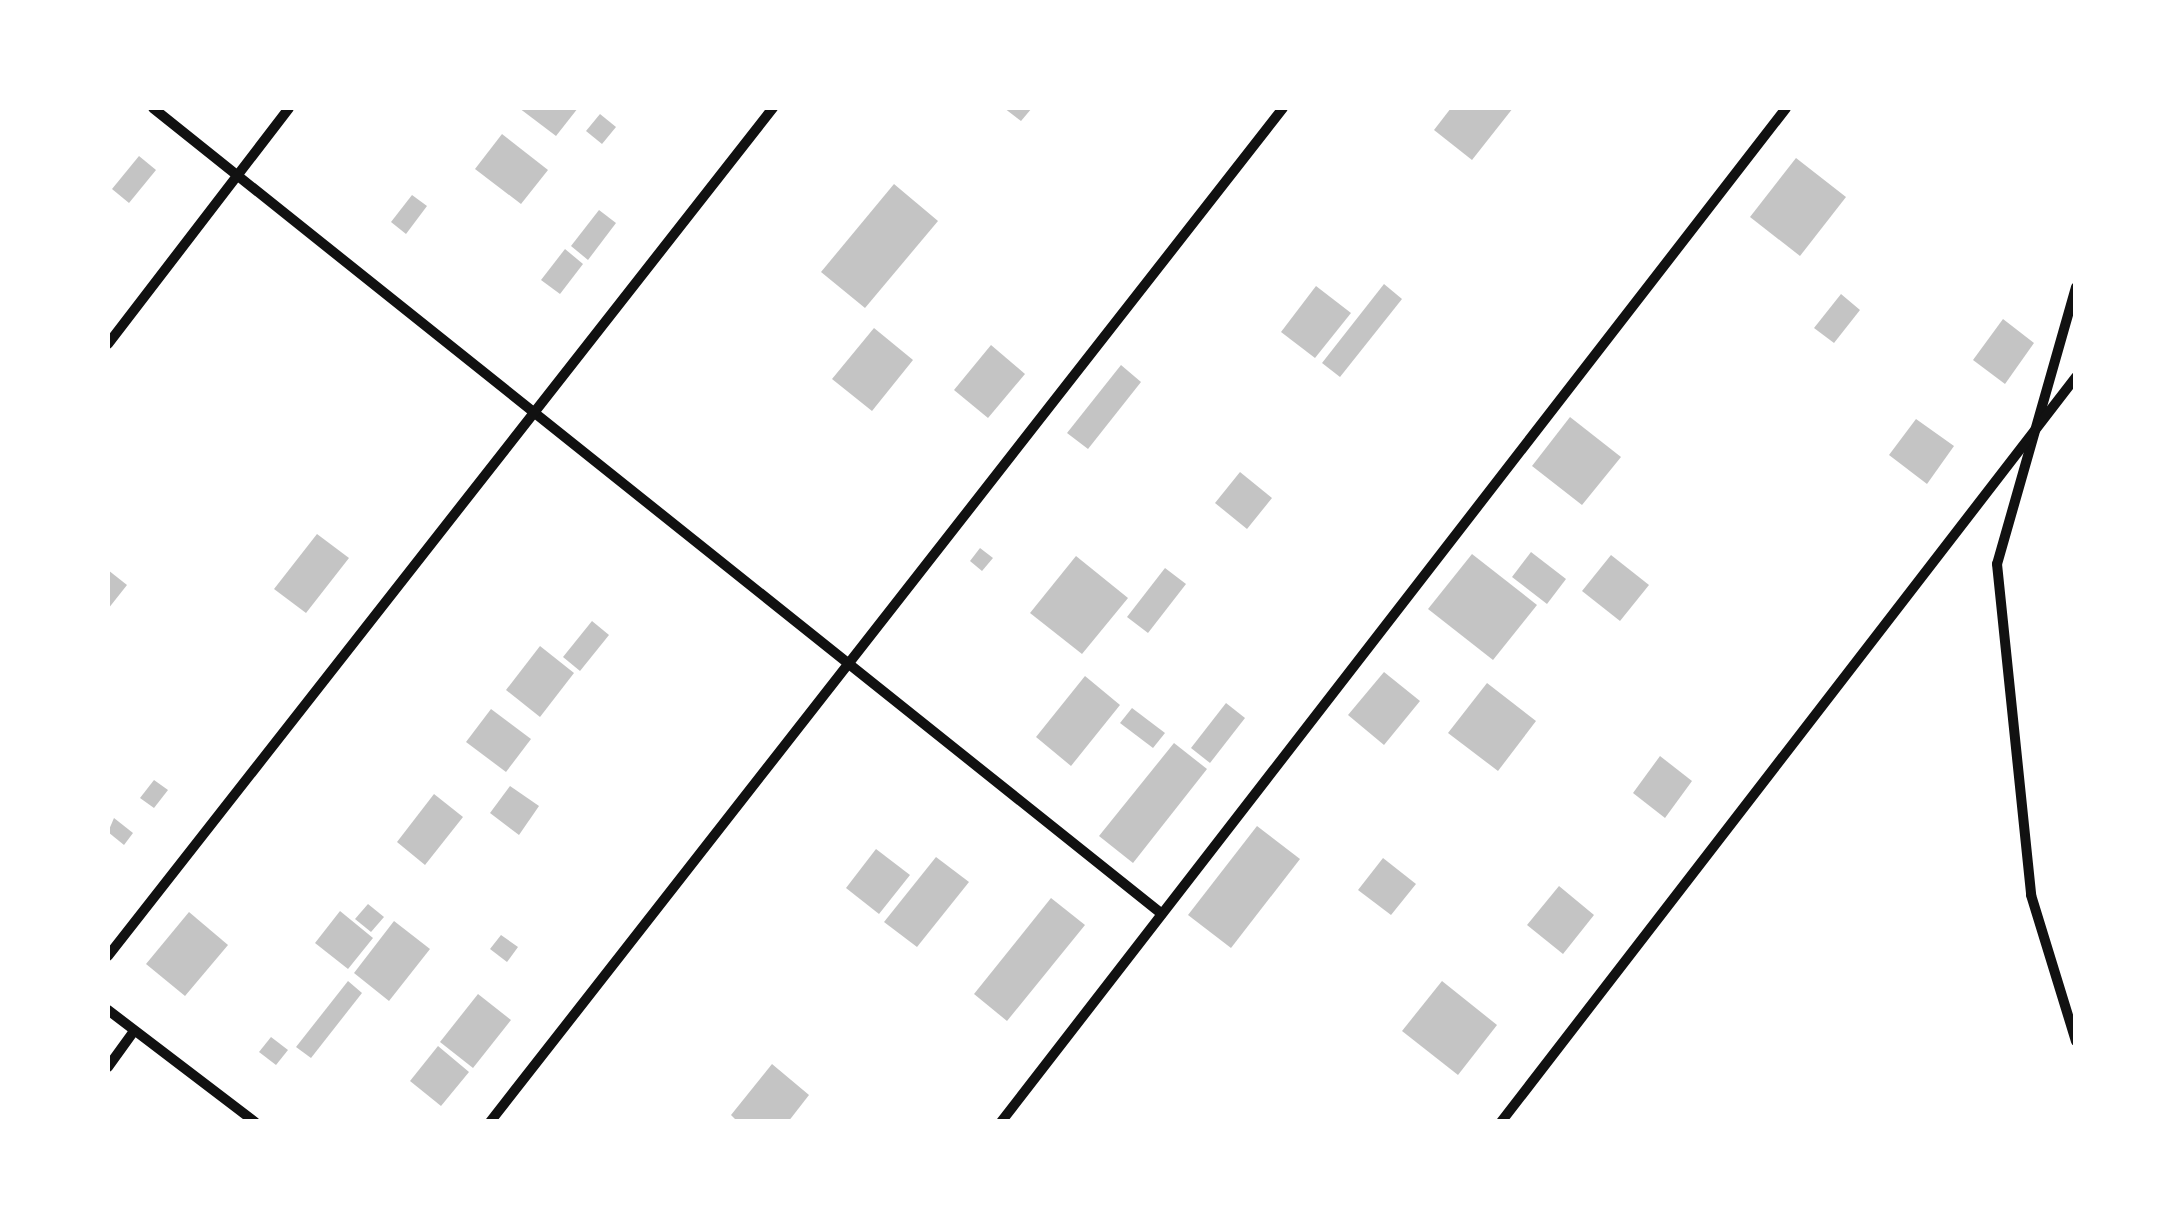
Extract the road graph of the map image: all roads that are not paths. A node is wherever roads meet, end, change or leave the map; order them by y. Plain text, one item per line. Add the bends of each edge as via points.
1 (154, 108) edge
2 (289, 108) edge
3 (773, 108) edge
4 (1283, 108) edge
5 (1786, 108) edge
6 (239, 172) junction
7 (2076, 287) edge
8 (108, 344) edge
9 (2076, 377) edge
10 (536, 410) junction
11 (2043, 420) junction
12 (849, 663) junction
13 (1162, 914) junction
14 (108, 956) edge
15 (108, 1010) edge
16 (134, 1031) junction
17 (2076, 1041) edge
18 (108, 1067) edge
19 (255, 1122) edge
20 (490, 1122) edge
21 (1001, 1122) edge
22 (1501, 1122) edge

1 - 6 street
2 - 6 street
3 - 10 street
4 - 12 street
5 - 13 street
6 - 8 street
6 - 10 street
7 - 11 street
9 - 11 street
10 - 12 street
10 - 14 street
11 - 17 street via 1997,564 2032,894
11 - 22 street
12 - 13 street
12 - 20 street
13 - 21 street
15 - 16 street
16 - 18 street
16 - 19 street

